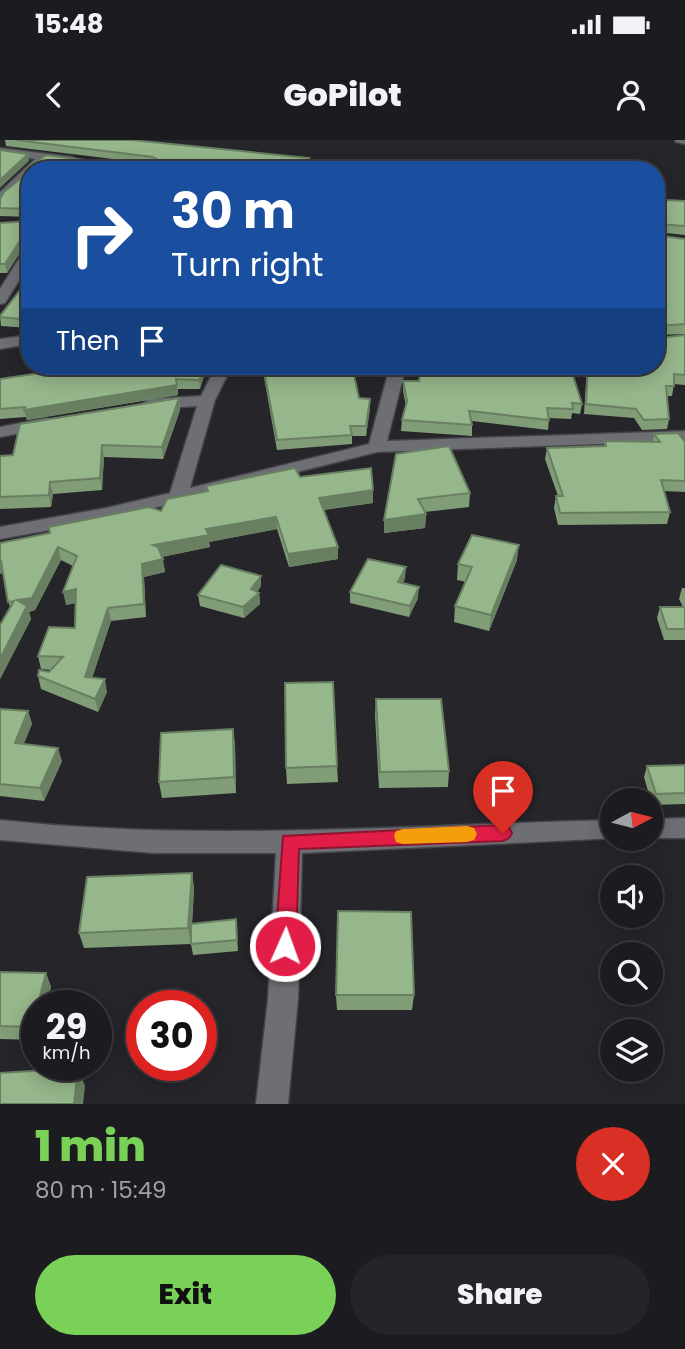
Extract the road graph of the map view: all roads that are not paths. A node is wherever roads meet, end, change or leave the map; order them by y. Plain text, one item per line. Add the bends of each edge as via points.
1 (0, 151) edge
2 (43, 157) junction
3 (39, 161) edge
4 (77, 161) edge
5 (21, 178) edge
6 (0, 198) edge
7 (21, 266) edge
8 (0, 300) edge
9 (21, 341) edge
10 (0, 344) edge
11 (220, 375) edge
12 (396, 375) edge
13 (207, 400) junction
14 (131, 408) edge
15 (65, 420) edge
16 (0, 432) edge
17 (685, 436) edge
18 (377, 447) junction
19 (180, 494) junction
20 (0, 533) edge
21 (685, 828) edge
22 (663, 829) edge
23 (0, 830) edge
24 (600, 830) edge
25 (289, 841) junction
26 (272, 1104) edge

1 - 2 street
2 - 3 street
2 - 4 street
5 - 6 street
7 - 8 street
9 - 10 street
11 - 13 street
12 - 18 street
13 - 14 street
13 - 19 street
15 - 16 street
17 - 18 street
18 - 19 street
19 - 20 street via 106,514
21 - 22 street
23 - 25 street via 177,845
24 - 25 street
25 - 26 street via 283,999

